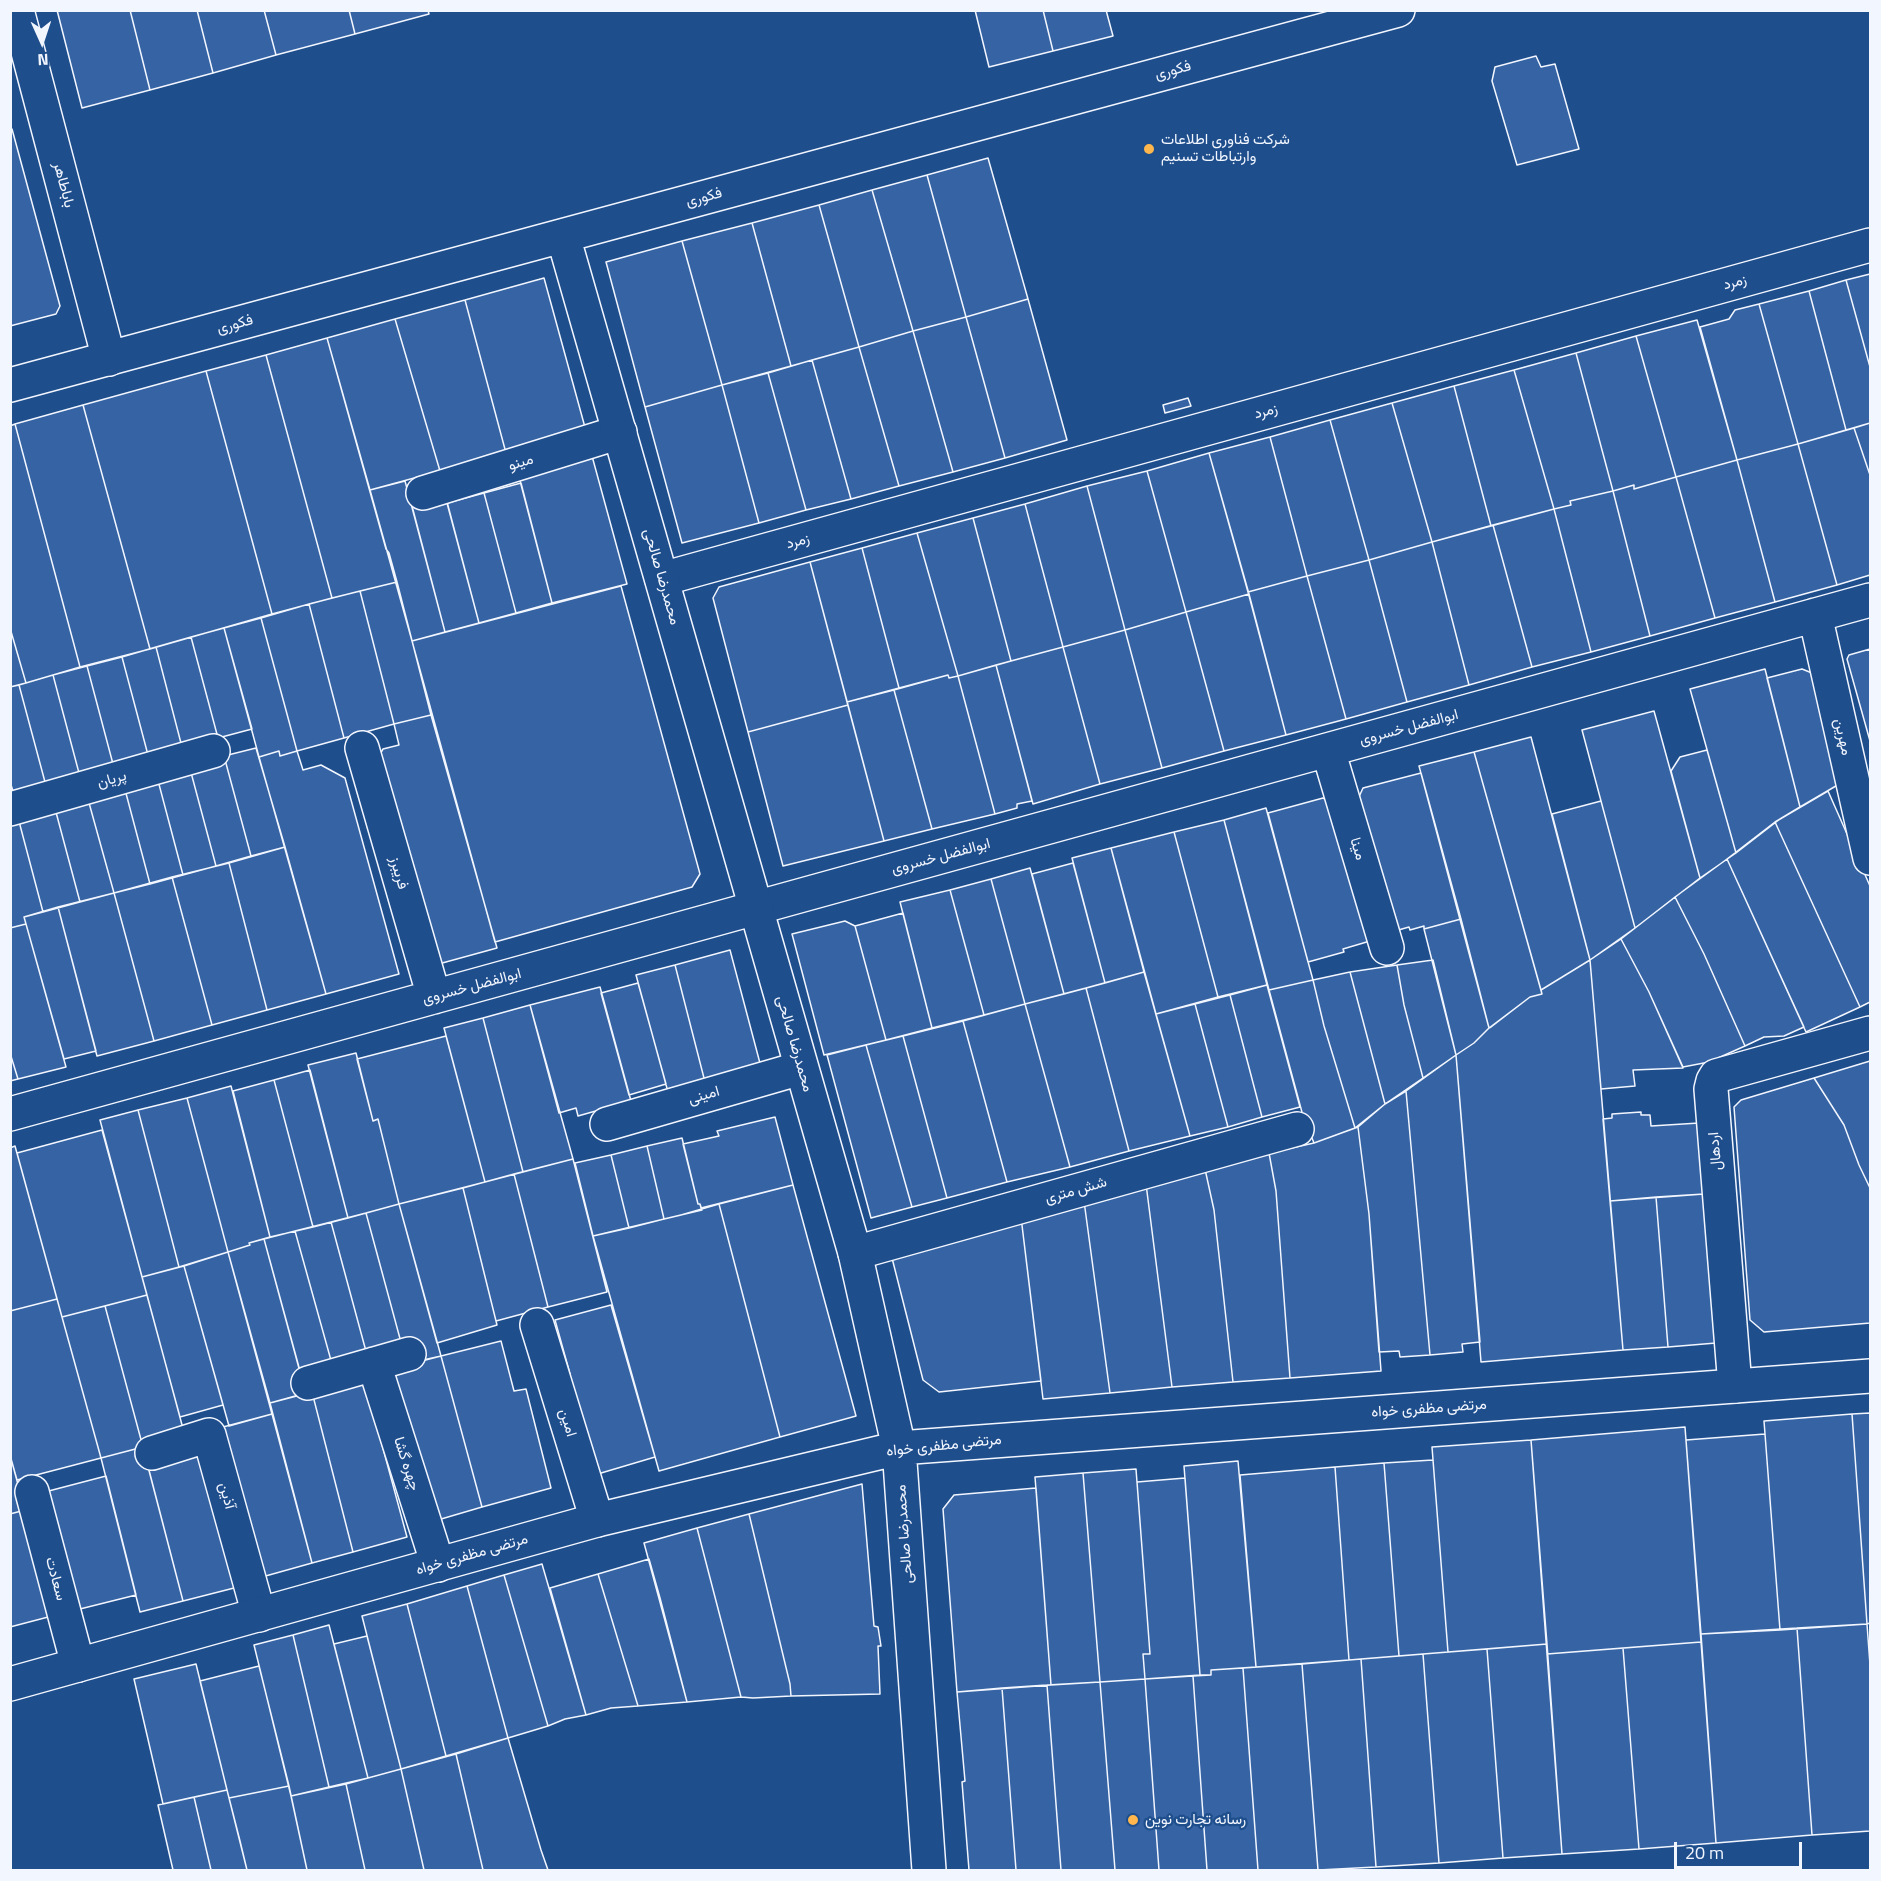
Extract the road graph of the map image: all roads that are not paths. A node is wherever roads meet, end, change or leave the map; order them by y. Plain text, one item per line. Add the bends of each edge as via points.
1 (17, 10) edge
2 (1398, 10) edge
3 (563, 236) junction
4 (1870, 245) edge
5 (109, 359) junction
6 (10, 385) edge
7 (620, 432) junction
8 (423, 493) dead end
9 (662, 579) junction
10 (1870, 600) edge
11 (1815, 615) junction
12 (362, 748) dead end
13 (1328, 750) junction
14 (213, 751) dead end
15 (10, 809) edge
16 (1870, 858) edge
17 (756, 908) junction
18 (1387, 948) dead end
19 (434, 997) junction
20 (1870, 1033) edge
21 (801, 1068) junction
22 (10, 1114) edge
23 (607, 1124) dead end
24 (1297, 1128) dead end
25 (855, 1253) junction
26 (537, 1325) dead end
27 (410, 1354) dead end
28 (374, 1364) junction
29 (1870, 1376) edge
30 (308, 1383) dead end
31 (1735, 1386) junction
32 (899, 1448) junction
33 (152, 1454) dead end
34 (32, 1492) dead end
35 (597, 1520) junction
36 (438, 1564) junction
37 (259, 1615) junction
38 (78, 1665) junction
39 (10, 1684) edge
40 (929, 1870) edge

1 - 5 street, باباطاهر
2 - 3 street, فکوری
3 - 5 street, فکوری
3 - 7 street, محمدرضا صالحی
4 - 9 street, زمرد
5 - 6 street, فکوری
7 - 8 street, مینو
7 - 9 street, محمدرضا صالحی
9 - 17 street, محمدرضا صالحی
10 - 11 street, ابوالفضل خسروی
11 - 13 street, ابوالفضل خسروی
11 - 16 street, مهرین
12 - 19 street, فریبرز
13 - 17 street, ابوالفضل خسروی
13 - 18 street, مینا
14 - 15 street, پریان
17 - 19 street, ابوالفضل خسروی
17 - 21 street, محمدرضا صالحی
19 - 22 street, ابوالفضل خسروی
20 - 31 street, اردهال via 1716,1076 1713,1081
21 - 23 street, امینی
21 - 25 street, محمدرضا صالحی
24 - 25 street, شش متری
25 - 32 street, محمدرضا صالحی
26 - 35 street, امین
27 - 28 street
28 - 30 street
28 - 36 street, چهره گشا
29 - 31 street, مرتضی مظفری خواه
31 - 32 street, مرتضی مظفری خواه
32 - 35 street, مرتضی مظفری خواه
32 - 40 street, محمدرضا صالحی
33 - 37 street, آذین via 209,1435
34 - 38 street, سعادت
35 - 36 street, مرتضی مظفری خواه
36 - 37 street, مرتضی مظفری خواه
37 - 38 street, مرتضی مظفری خواه
38 - 39 street, مرتضی مظفری خواه

